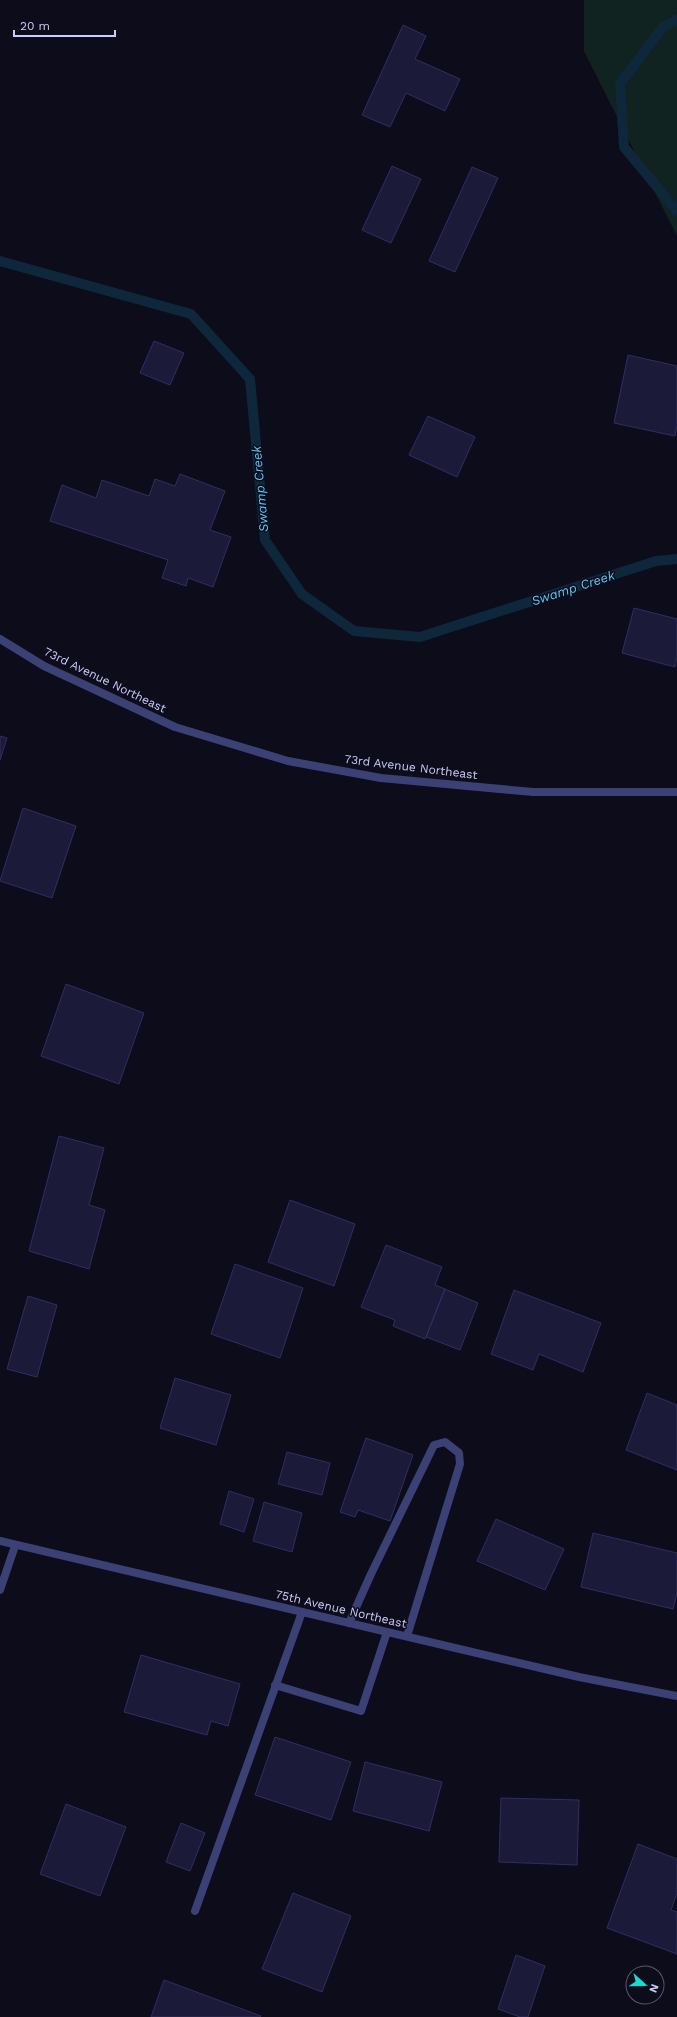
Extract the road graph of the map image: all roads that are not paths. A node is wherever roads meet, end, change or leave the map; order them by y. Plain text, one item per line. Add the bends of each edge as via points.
1 (0, 639) edge
2 (677, 792) edge
3 (0, 1541) edge
4 (15, 1546) junction
5 (0, 1590) edge
6 (302, 1612) junction
7 (350, 1623) junction
8 (387, 1632) junction
9 (406, 1636) junction
10 (275, 1685) junction
11 (677, 1696) edge
12 (195, 1911) dead end

1 - 2 street, 73rd Avenue Northeast via 44,666 175,727 288,761 381,778 533,792
3 - 4 street, 75th Avenue Northeast
4 - 5 street
4 - 6 street, 75th Avenue Northeast
6 - 7 street, 75th Avenue Northeast
6 - 10 street
7 - 8 street, 75th Avenue Northeast
7 - 9 street via 434,1445 445,1442 459,1453 460,1464
8 - 9 street, 75th Avenue Northeast
8 - 10 street via 360,1711
9 - 11 street, 75th Avenue Northeast via 579,1677
10 - 12 street

